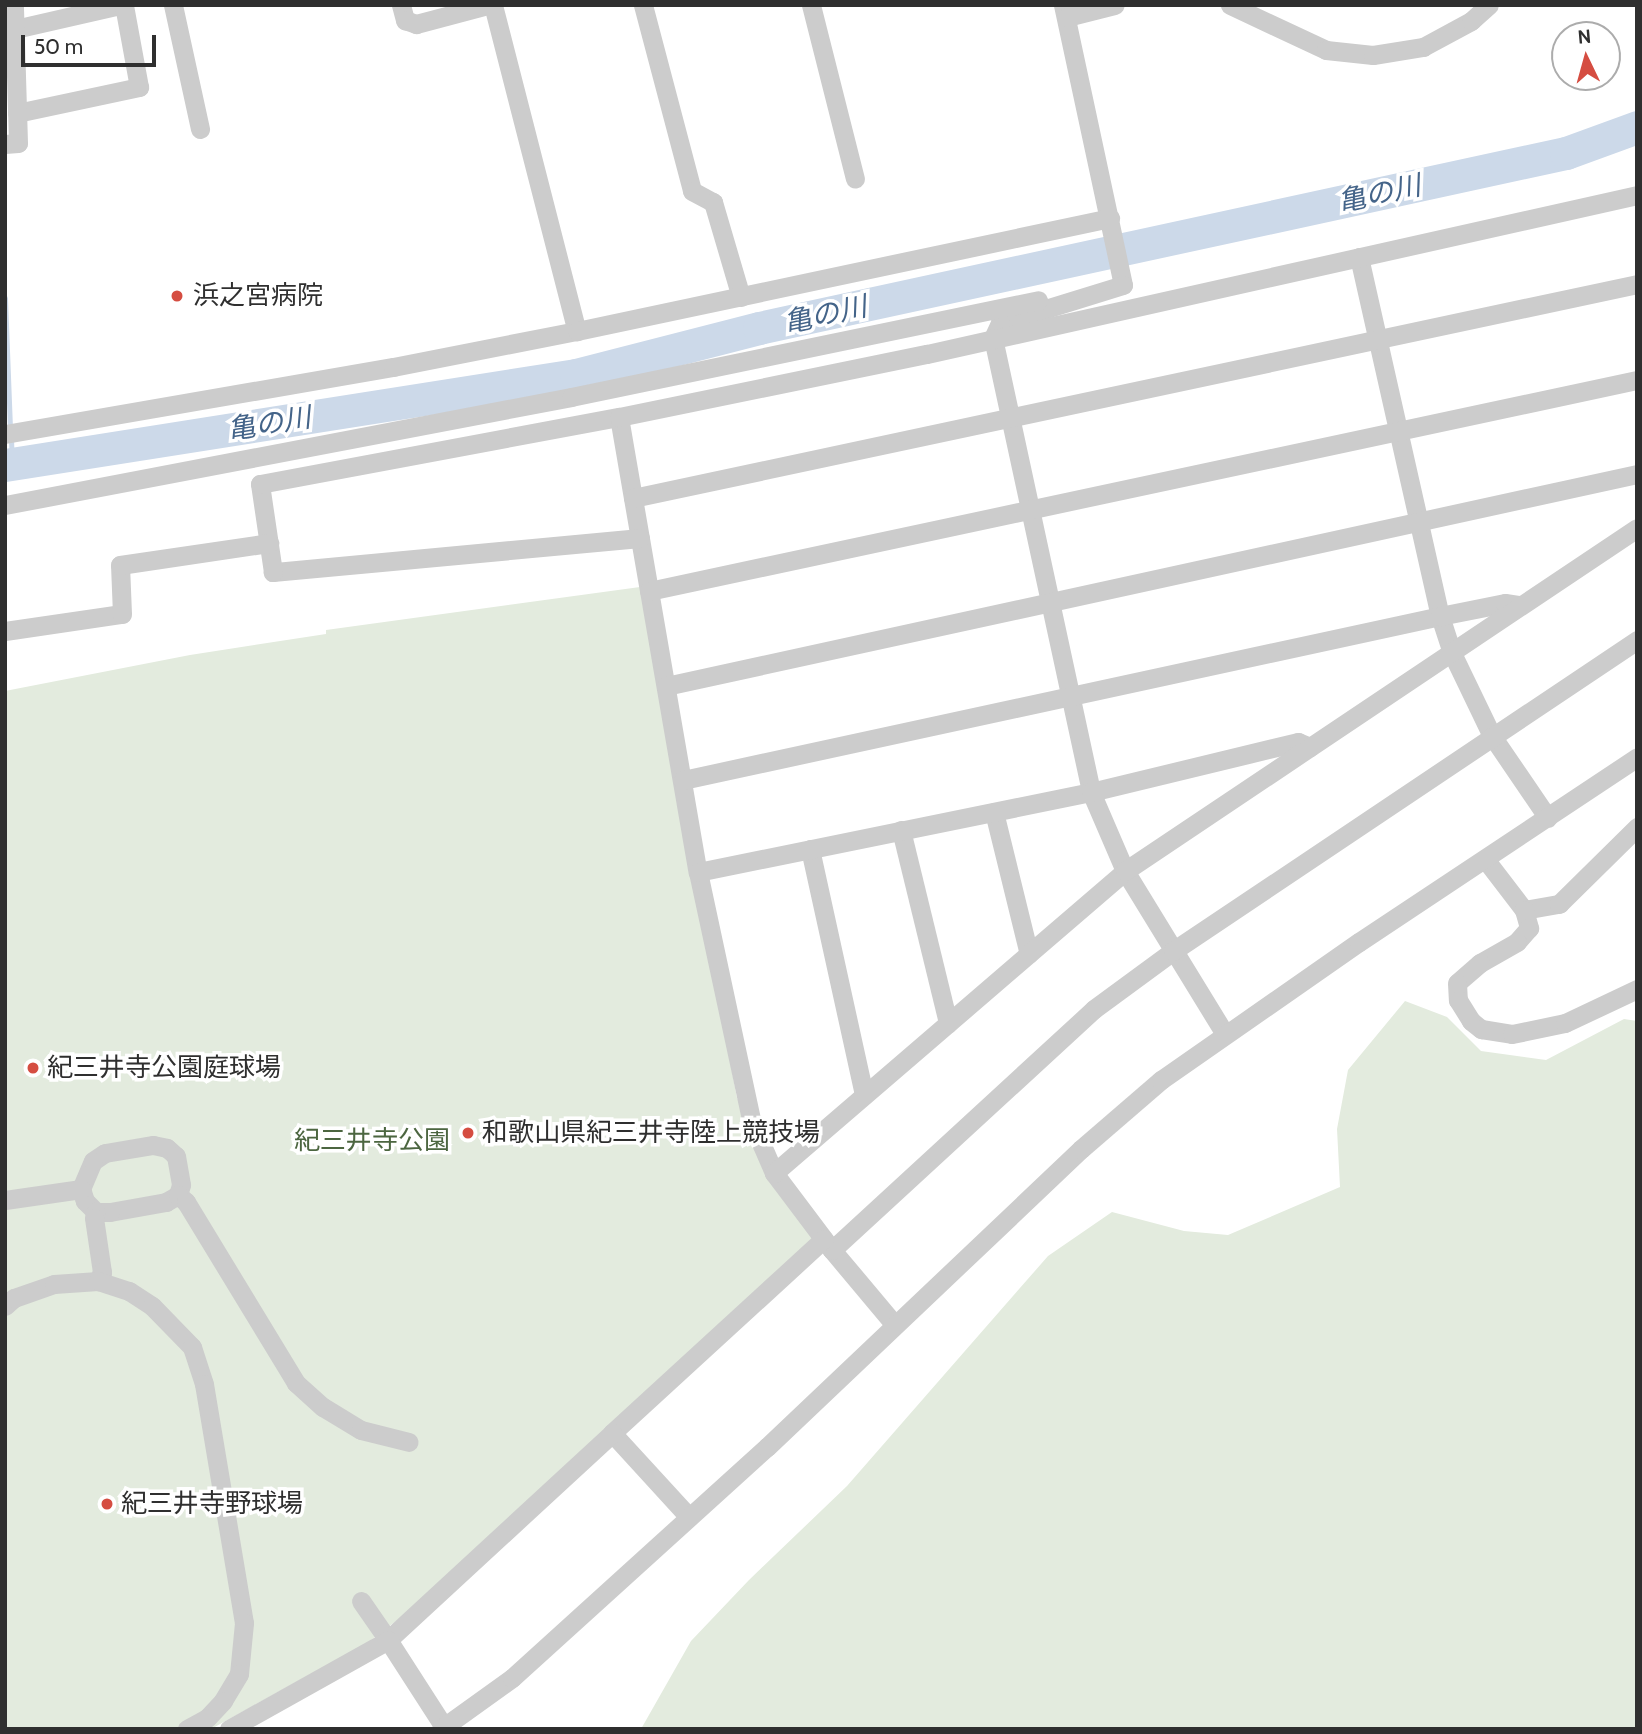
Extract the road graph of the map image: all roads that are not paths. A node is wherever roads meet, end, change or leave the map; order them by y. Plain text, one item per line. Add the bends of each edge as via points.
1 (14, 5) edge
2 (122, 5) edge
3 (173, 5) edge
4 (401, 5) edge
5 (491, 5) edge
6 (643, 5) edge
7 (811, 5) edge
8 (1115, 5) edge
9 (1230, 5) edge
10 (1489, 5) edge
11 (1065, 11) edge
12 (15, 29) junction
13 (17, 113) junction
14 (200, 129) dead end
15 (6, 144) edge
16 (855, 179) dead end
17 (1637, 195) edge
18 (1111, 224) junction
19 (1359, 257) junction
20 (1637, 284) edge
21 (741, 297) junction
22 (1068, 304) junction
23 (577, 331) junction
24 (993, 338) junction
25 (1378, 341) junction
26 (1637, 380) edge
27 (619, 417) junction
28 (1010, 418) junction
29 (1398, 431) junction
30 (11, 434) edge
31 (1637, 474) edge
32 (633, 498) junction
33 (5, 505) edge
34 (1030, 510) junction
35 (1419, 522) junction
36 (1637, 528) edge
37 (640, 538) junction
38 (269, 543) junction
39 (649, 591) junction
40 (1050, 602) junction
41 (1520, 605) junction
42 (1440, 616) junction
43 (5, 631) edge
44 (1637, 640) edge
45 (1452, 653) junction
46 (666, 686) junction
47 (1070, 696) junction
48 (1492, 736) junction
49 (1310, 747) junction
50 (1637, 757) edge
51 (682, 780) junction
52 (1091, 792) junction
53 (994, 812) junction
54 (1548, 818) junction
55 (1637, 827) edge
56 (901, 831) junction
57 (810, 849) junction
58 (1485, 859) junction
59 (1125, 871) junction
60 (698, 872) junction
61 (1524, 910) junction
62 (1173, 951) junction
63 (1029, 954) junction
64 (1637, 989) edge
65 (948, 1023) junction
66 (1225, 1034) junction
67 (864, 1095) junction
68 (774, 1173) junction
69 (81, 1189) junction
70 (178, 1195) junction
71 (5, 1200) edge
72 (96, 1212) junction
73 (828, 1244) junction
74 (98, 1281) junction
75 (5, 1306) edge
76 (894, 1324) junction
77 (612, 1433) junction
78 (409, 1442) dead end
79 (689, 1517) junction
80 (361, 1601) dead end
81 (388, 1640) junction
82 (442, 1728) edge
83 (187, 1729) edge
84 (229, 1729) edge

1 - 12 street
2 - 12 street
2 - 13 street via 139,87
3 - 14 street
4 - 5 street via 405,20 416,24
5 - 23 street
6 - 21 street via 692,191 713,202
7 - 16 street
8 - 11 street
9 - 10 street via 1326,50 1373,55 1423,47 1471,21
11 - 18 street
12 - 13 street
13 - 15 street via 18,143
17 - 19 street
18 - 21 street via 1062,226
18 - 22 street via 1123,285
19 - 24 street
19 - 25 street
20 - 25 street
21 - 23 street
22 - 24 street via 1000,323
22 - 33 street via 1054,297 571,397
23 - 30 street
24 - 27 street
24 - 28 street
25 - 28 street
25 - 29 street
26 - 29 street
27 - 32 street
27 - 38 street via 260,484
28 - 32 street
28 - 34 street
29 - 34 street
29 - 35 street
31 - 35 street
32 - 37 street
34 - 39 street
34 - 40 street
35 - 40 street
35 - 42 street
36 - 41 street
37 - 38 street via 273,572
37 - 39 street
38 - 43 street via 120,565 122,614
39 - 46 street
40 - 46 street
40 - 47 street
41 - 42 street via 1505,603
41 - 45 street
42 - 45 street
42 - 47 street
44 - 48 street
45 - 48 street
45 - 49 street
46 - 51 street
47 - 51 street
47 - 52 street
48 - 54 street
48 - 62 street
49 - 52 street via 1298,743
49 - 59 street
50 - 54 street
51 - 60 street
52 - 53 street
52 - 59 street
53 - 56 street
53 - 63 street
54 - 58 street
55 - 61 street via 1559,904
56 - 57 street
56 - 65 street
57 - 60 street
57 - 67 street
58 - 61 street
58 - 66 street
59 - 62 street
59 - 63 street
60 - 68 street via 751,1121
61 - 64 street via 1529,928 1517,942 1480,963 1457,983 1458,1000 1481,1030 1512,1034 1565,1023
62 - 66 street
62 - 73 street via 1094,1009
63 - 65 street
65 - 67 street
66 - 76 street via 1161,1080 1081,1149
67 - 68 street
68 - 73 street
69 - 70 street via 86,1172 105,1153 153,1145 176,1156 181,1185
69 - 71 street
69 - 72 street
70 - 72 street via 166,1202
70 - 78 street via 296,1383 323,1407 361,1430
72 - 74 street via 102,1272
73 - 76 street
73 - 77 street
74 - 75 street via 54,1284
74 - 83 street via 129,1291 164,1316 192,1347 204,1384 244,1623 243,1650 239,1674 223,1701 207,1718
76 - 79 street
77 - 79 street
77 - 81 street
79 - 82 street via 512,1678
80 - 81 street
81 - 82 street
81 - 84 street

